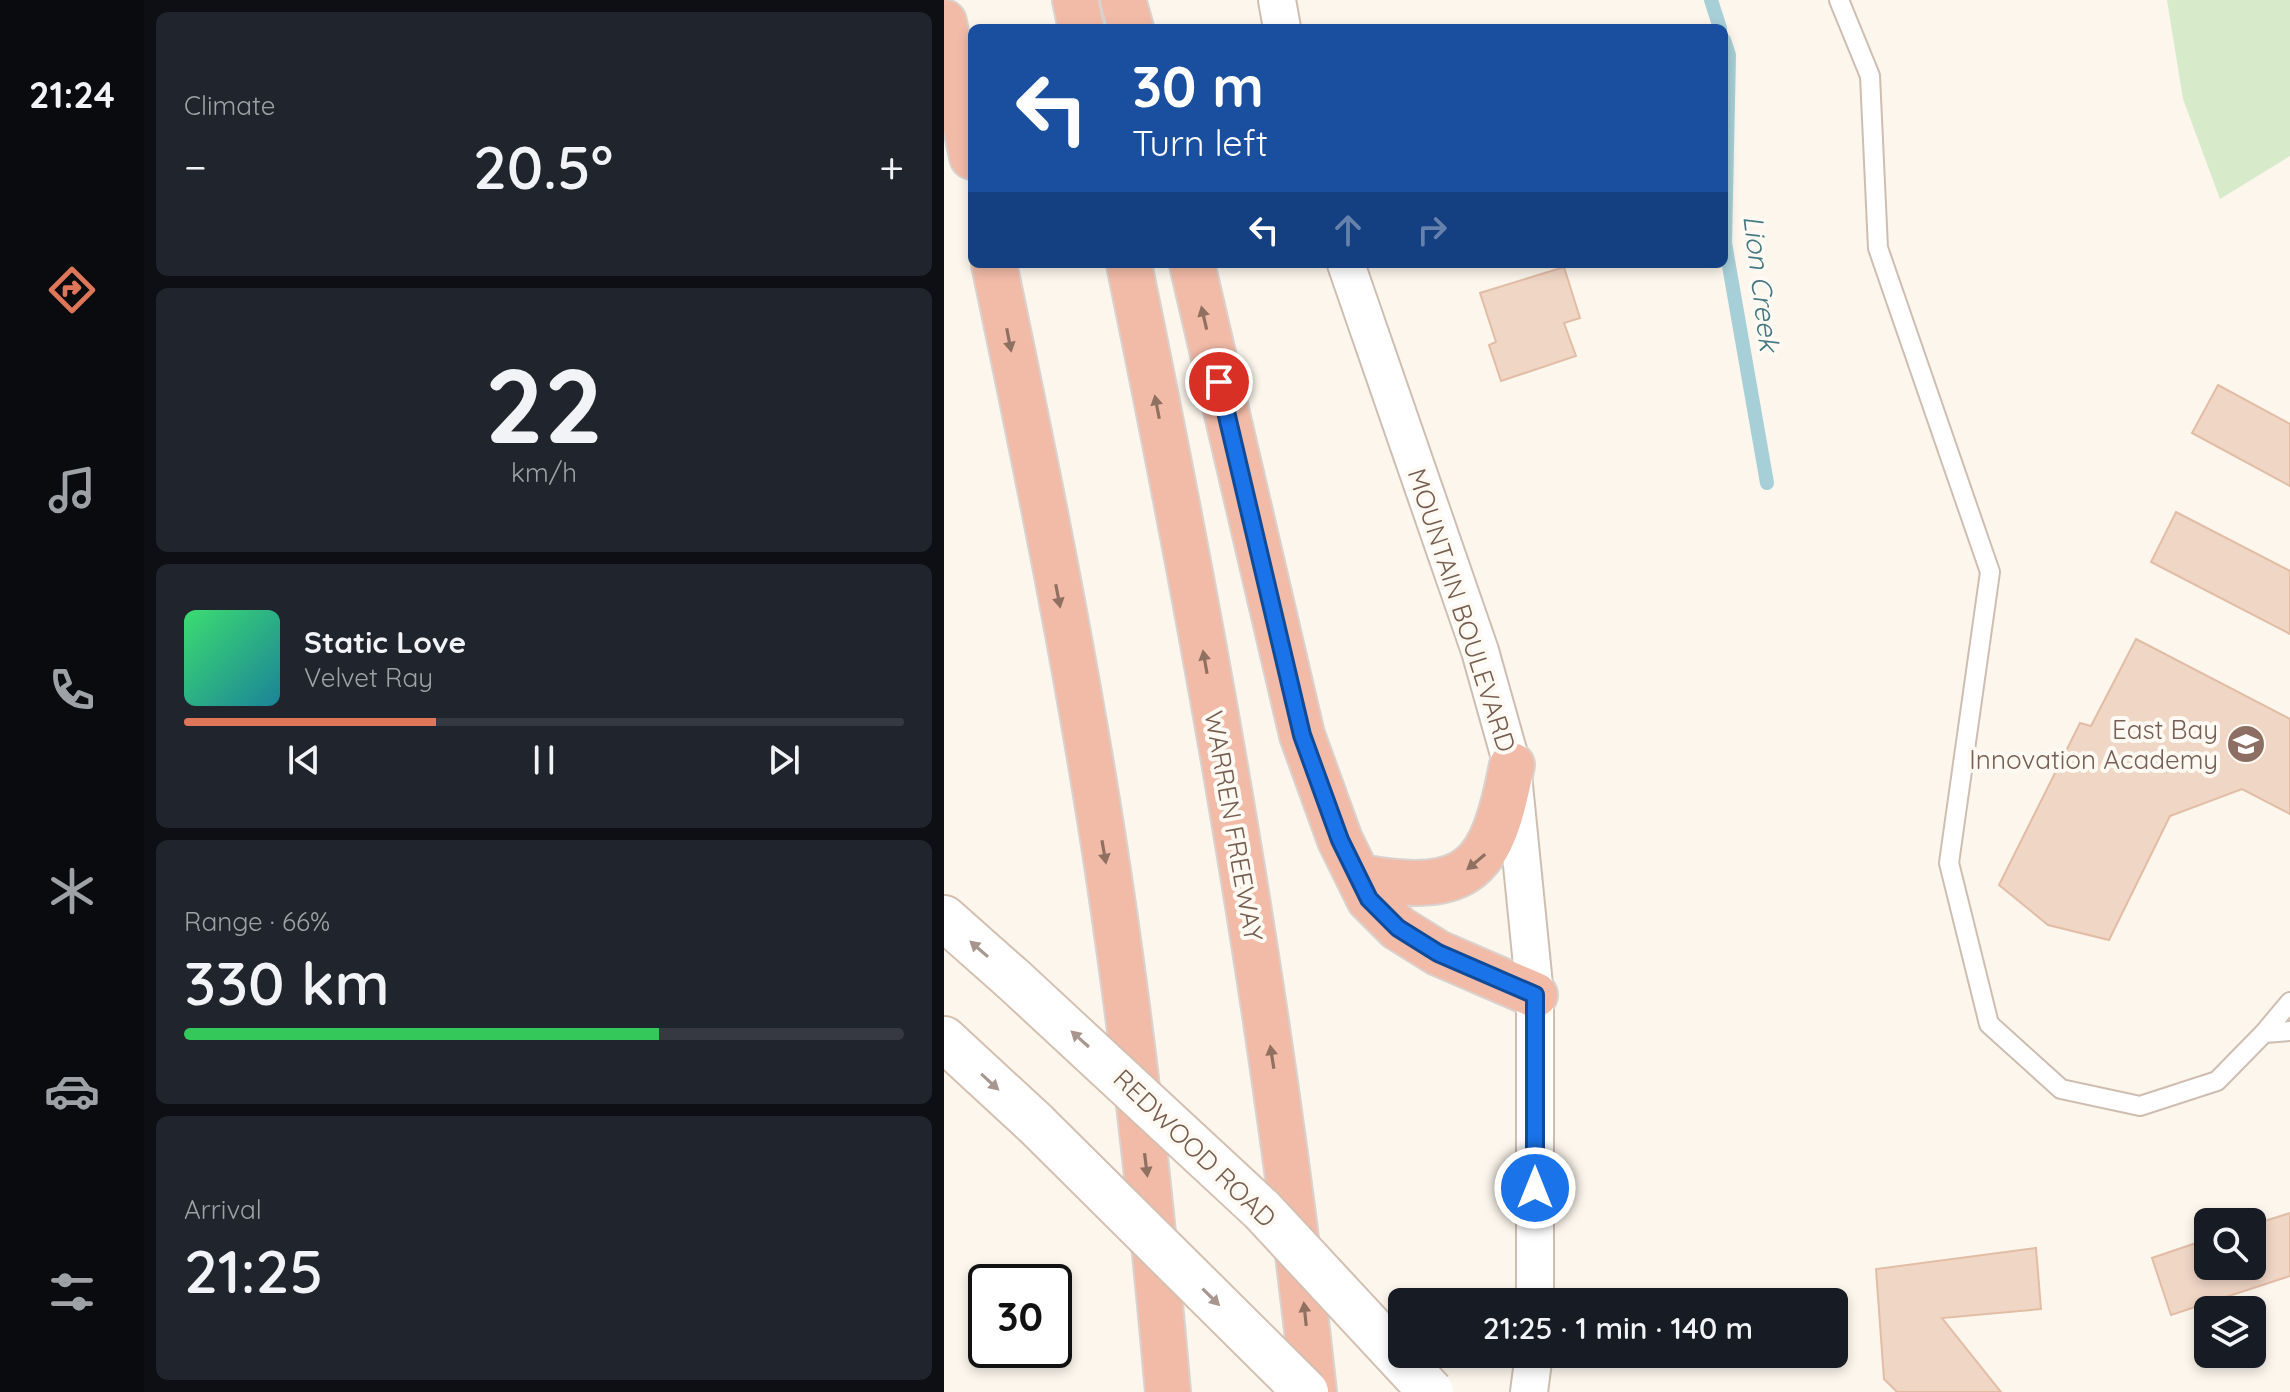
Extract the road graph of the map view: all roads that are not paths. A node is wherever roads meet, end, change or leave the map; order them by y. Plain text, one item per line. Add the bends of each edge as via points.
1 (1075, 0) edge
2 (1123, 0) edge
3 (1277, 0) edge
4 (1839, 0) edge
5 (944, 22) edge
6 (1080, 24) edge
7 (1130, 24) edge
8 (1281, 24) edge
9 (968, 138) edge
10 (995, 268) edge
11 (1130, 268) edge
12 (1193, 268) edge
13 (1347, 268) edge
14 (1512, 765) junction
15 (1360, 877) junction
16 (944, 918) edge
17 (1535, 995) junction
18 (2290, 1002) edge
19 (2290, 1031) edge
20 (2264, 1033) junction
21 (944, 1039) edge
22 (1535, 1288) edge
23 (1532, 1368) edge
24 (1168, 1392) edge
25 (1306, 1392) edge
26 (1314, 1392) edge
27 (1431, 1392) edge
28 (1529, 1392) edge

1 - 6 highway
2 - 7 highway
3 - 8 street
4 - 20 lane via 1870,76 1878,248 1990,572 1949,863 1989,1024 2061,1089 2140,1106 2217,1081
5 - 9 highway
10 -> 24 highway via 1114,910 1152,1211
26 -> 11 highway, WARREN FREEWAY via 1293,1196 1247,889
15 -> 12 highway via 1340,840 1302,735
13 - 14 street, MOUNTAIN BOULEVARD via 1480,651
14 -> 15 highway via 1501,823 1486,854 1464,872 1437,882
14 - 17 street, MOUNTAIN BOULEVARD
15 - 17 highway via 1369,899 1398,928 1438,953
27 -> 16 main road, REDWOOD ROAD, bridge via 1262,1210
17 - 22 street, MOUNTAIN BOULEVARD
18 - 20 lane
19 - 20 lane
21 -> 25 main road, bridge
23 - 28 street

